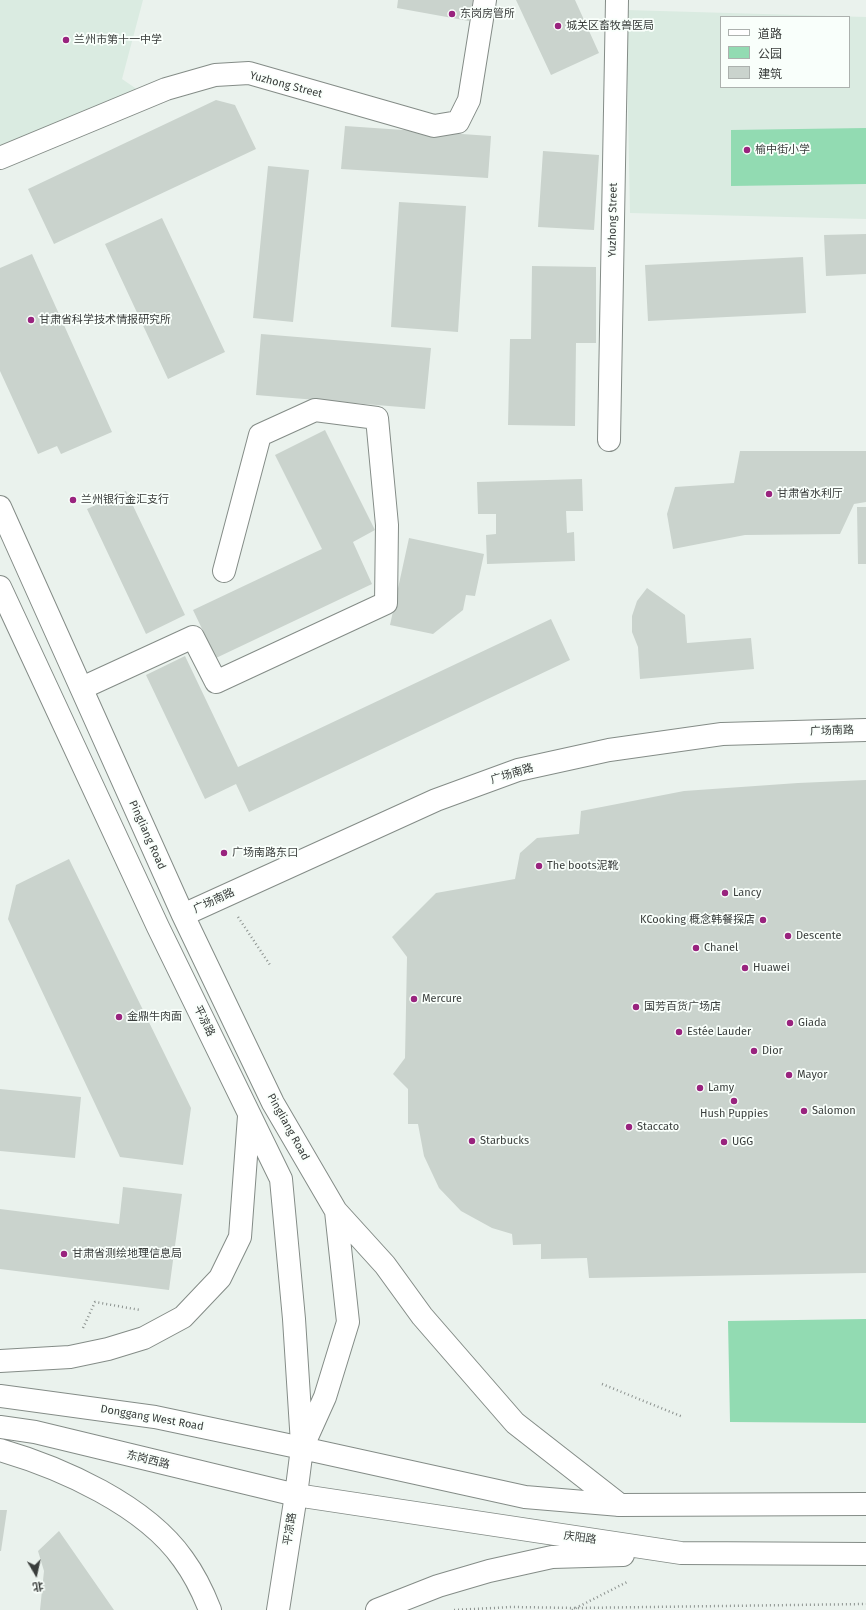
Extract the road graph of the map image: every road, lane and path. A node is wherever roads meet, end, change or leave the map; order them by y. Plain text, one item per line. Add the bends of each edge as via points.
1 (485, 0) edge
2 (616, 0) edge
3 (0, 158) edge
4 (609, 440) dead end
5 (0, 507) edge
6 (224, 571) dead end
7 (0, 588) edge
8 (82, 688) junction
9 (866, 730) edge
10 (224, 896) junction
11 (183, 915) junction
12 (270, 965) dead end
13 (249, 1115) junction
14 (336, 1212) junction
15 (95, 1302) dead end
16 (141, 1310) dead end
17 (4, 1360) edge
18 (602, 1384) dead end
19 (0, 1396) edge
20 (683, 1416) dead end
21 (0, 1427) edge
22 (302, 1448) junction
23 (0, 1450) edge
24 (296, 1495) junction
25 (866, 1504) edge
26 (620, 1505) junction
27 (681, 1553) junction
28 (866, 1554) edge
29 (866, 1604) edge
30 (210, 1610) edge
31 (278, 1610) edge
32 (377, 1610) edge
33 (451, 1610) edge

1 - 3 street, Yuzhong Street via 469,100 458,122 434,126 249,73 215,75 166,89
2 - 4 street, Yuzhong Street
5 - 8 street, Pingliang Road
6 - 8 street via 260,435 315,410 377,418 387,525 386,603 216,682 193,636
7 - 13 street, 平凉路
8 - 11 street, Pingliang Road
9 - 10 street, 广场南路 via 722,734 609,750 518,770 436,800
10 - 11 street, 广场南路
10 - 12 path
11 - 14 street, Pingliang Road via 274,1103
13 - 17 street via 240,1238 220,1278 183,1317 137,1340 108,1349 70,1357
13 - 22 street via 281,1179 294,1319
14 - 22 street, Pingliang Road via 348,1322 325,1397
14 - 26 street via 385,1265 422,1316 514,1424
15 - 16 path
18 - 20 path
19 - 22 street, Donggang West Road via 155,1417
21 - 24 street, 东岗西路 via 35,1432
22 - 24 street, 平凉路
22 - 26 street via 525,1497
23 - 30 street via 28,1458 65,1474 102,1491 127,1507 170,1543 183,1558
24 - 27 street, 庆阳路
24 - 31 street, 平凉路
25 - 26 street
27 - 28 street, 庆阳路
27 - 32 street via 552,1557 438,1586
29 - 33 path via 512,1607

